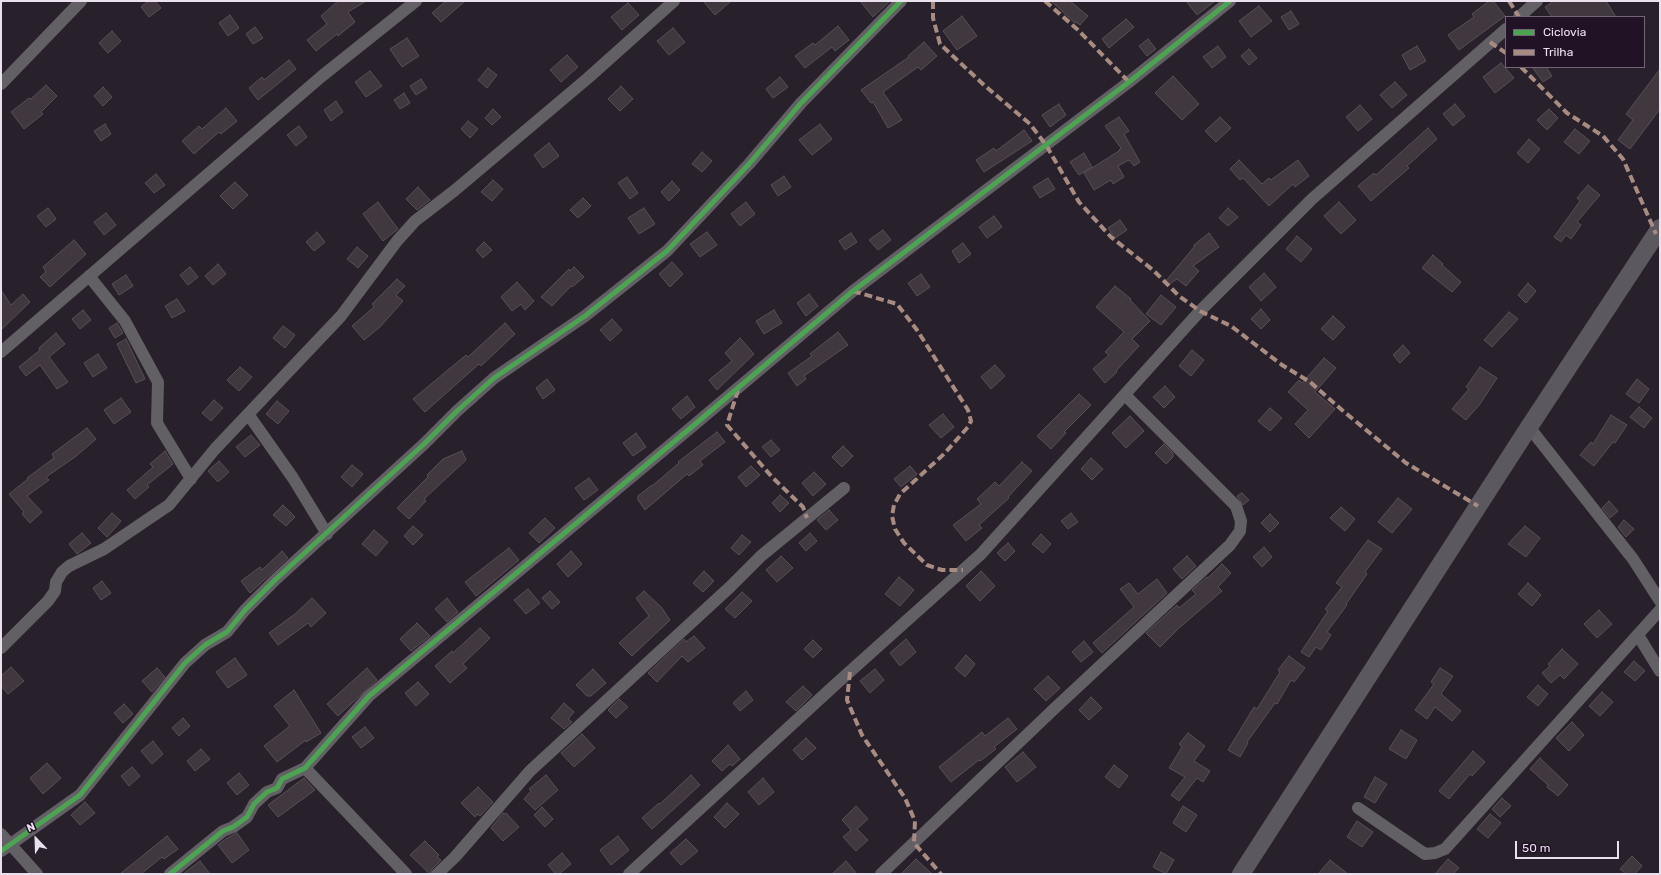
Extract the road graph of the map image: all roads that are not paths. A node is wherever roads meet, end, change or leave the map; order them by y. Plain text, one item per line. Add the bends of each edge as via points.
1 (82, 1) edge
2 (416, 1) edge
3 (674, 1) edge
4 (901, 1) edge
5 (1230, 1) edge
6 (1537, 1) edge
7 (1520, 16) edge
8 (1505, 29) edge
9 (1, 84) edge
10 (1660, 228) edge
11 (89, 276) junction
12 (1, 352) edge
13 (1125, 395) junction
14 (248, 414) junction
15 (1528, 427) junction
16 (191, 479) junction
17 (844, 488) dead end
18 (327, 534) junction
19 (1660, 601) edge
20 (1660, 610) edge
21 (1638, 635) junction
22 (1, 648) edge
23 (1660, 671) edge
24 (305, 768) junction
25 (1358, 808) dead end
26 (1, 834) edge
27 (12, 844) junction
28 (1, 851) edge
29 (37, 874) edge
30 (170, 874) edge
31 (406, 874) edge
32 (437, 874) edge
33 (628, 874) edge
34 (881, 874) edge
35 (1241, 874) edge

1 - 9 street
2 - 11 street via 322,76
3 - 14 street via 588,78 415,221 340,316
4 - 18 street via 801,103 749,164 667,251 585,316 494,378
5 - 24 street via 1129,82 853,291 369,696
6 - 7 street
8 - 13 street via 1312,200 1195,316
10 - 15 main road
11 - 12 street
11 - 16 street via 125,321 158,382 157,423
13 - 33 street via 981,554
13 - 34 street via 1236,506 1241,521 1240,531 1230,545
14 - 16 street
14 - 18 street via 293,478
15 - 19 street via 1633,559
15 - 35 main road
16 - 22 street via 169,505 146,522 62,572 48,601
17 - 32 street via 761,556 530,771
18 - 27 street via 250,605 227,632 205,645 185,663 80,795
20 - 21 street
21 - 23 street
21 - 25 street via 1445,849 1424,854
24 - 30 street via 282,779 277,788 267,792 254,804 247,817 224,831
24 - 31 street
26 - 27 street
27 - 28 street
27 - 29 street

